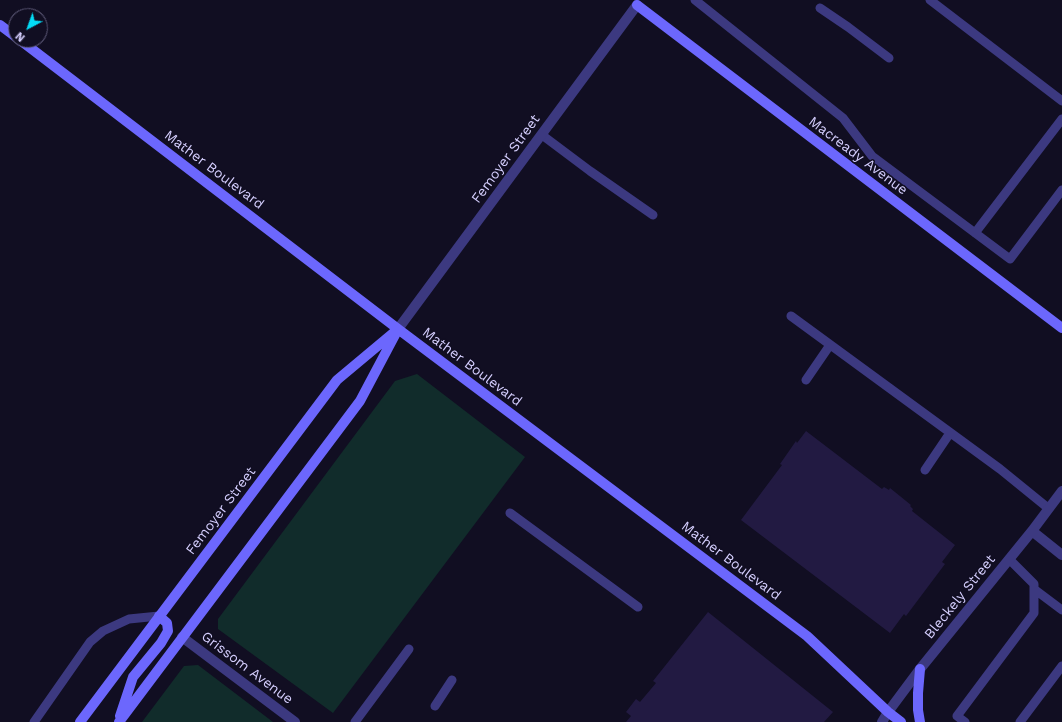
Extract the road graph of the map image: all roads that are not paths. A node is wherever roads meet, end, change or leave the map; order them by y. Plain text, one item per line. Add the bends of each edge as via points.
1 (695, 0) edge
2 (930, 0) edge
3 (637, 6) joint
4 (820, 8) dead end
5 (0, 24) edge
6 (8, 30) edge
7 (30, 48) edge
8 (890, 58) dead end
9 (1062, 101) edge
10 (1062, 119) edge
11 (542, 135) junction
12 (1062, 190) edge
13 (653, 215) dead end
14 (975, 233) junction
15 (791, 316) dead end
16 (1062, 328) edge
17 (398, 329) junction
18 (830, 345) junction
19 (806, 380) dead end
20 (950, 433) junction
21 (925, 470) dead end
22 (1062, 491) edge
23 (1048, 508) junction
24 (510, 514) dead end
25 (1032, 531) junction
26 (1062, 555) edge
27 (1009, 559) junction
28 (1034, 589) junction
29 (638, 607) dead end
30 (1062, 610) edge
31 (159, 616) junction
32 (182, 637) junction
33 (409, 649) dead end
34 (1062, 666) edge
35 (920, 669) junction
36 (452, 680) dead end
37 (435, 706) dead end
38 (888, 712) junction
39 (34, 722) edge
40 (80, 722) edge
41 (118, 722) edge
42 (295, 722) edge
43 (355, 722) edge
44 (882, 722) edge
45 (901, 722) edge
46 (920, 722) edge
47 (965, 722) edge
48 (1020, 722) edge

1 - 14 lane via 843,118 872,156
2 - 9 lane
3 - 11 street, Femoyer Street
3 - 16 street, Macready Avenue
4 - 8 lane
5 - 6 street
7 - 17 street, Mather Boulevard
10 - 14 lane
11 - 13 lane
11 - 17 street, Femoyer Street
12 - 14 lane via 1010,259
15 - 18 lane
17 - 31 street, Femoyer Street via 336,380
17 - 32 street, Femoyer Street via 360,401
17 - 38 street, Mather Boulevard via 807,636
18 - 19 lane
18 - 20 lane
20 - 21 lane
20 - 23 lane
22 - 23 street, Bleckely Street
23 - 25 street, Bleckely Street
24 - 29 lane
25 - 26 street
25 - 27 street, Bleckely Street
27 - 28 lane via 1034,584
27 - 35 street, Bleckely Street
28 - 30 lane
28 - 47 lane via 1034,613 957,716
31 - 39 lane via 129,619 103,631 90,642
31 - 40 street, Femoyer Street
31 - 41 street via 167,623 168,631 133,677
32 - 41 street, Femoyer Street
32 - 42 street, Grissom Avenue
33 - 43 lane
34 - 48 lane
35 - 38 street, Bleckely Street
35 - 46 street
36 - 37 lane
38 - 44 street, Bleckely Street
38 - 45 street, Mather Boulevard

